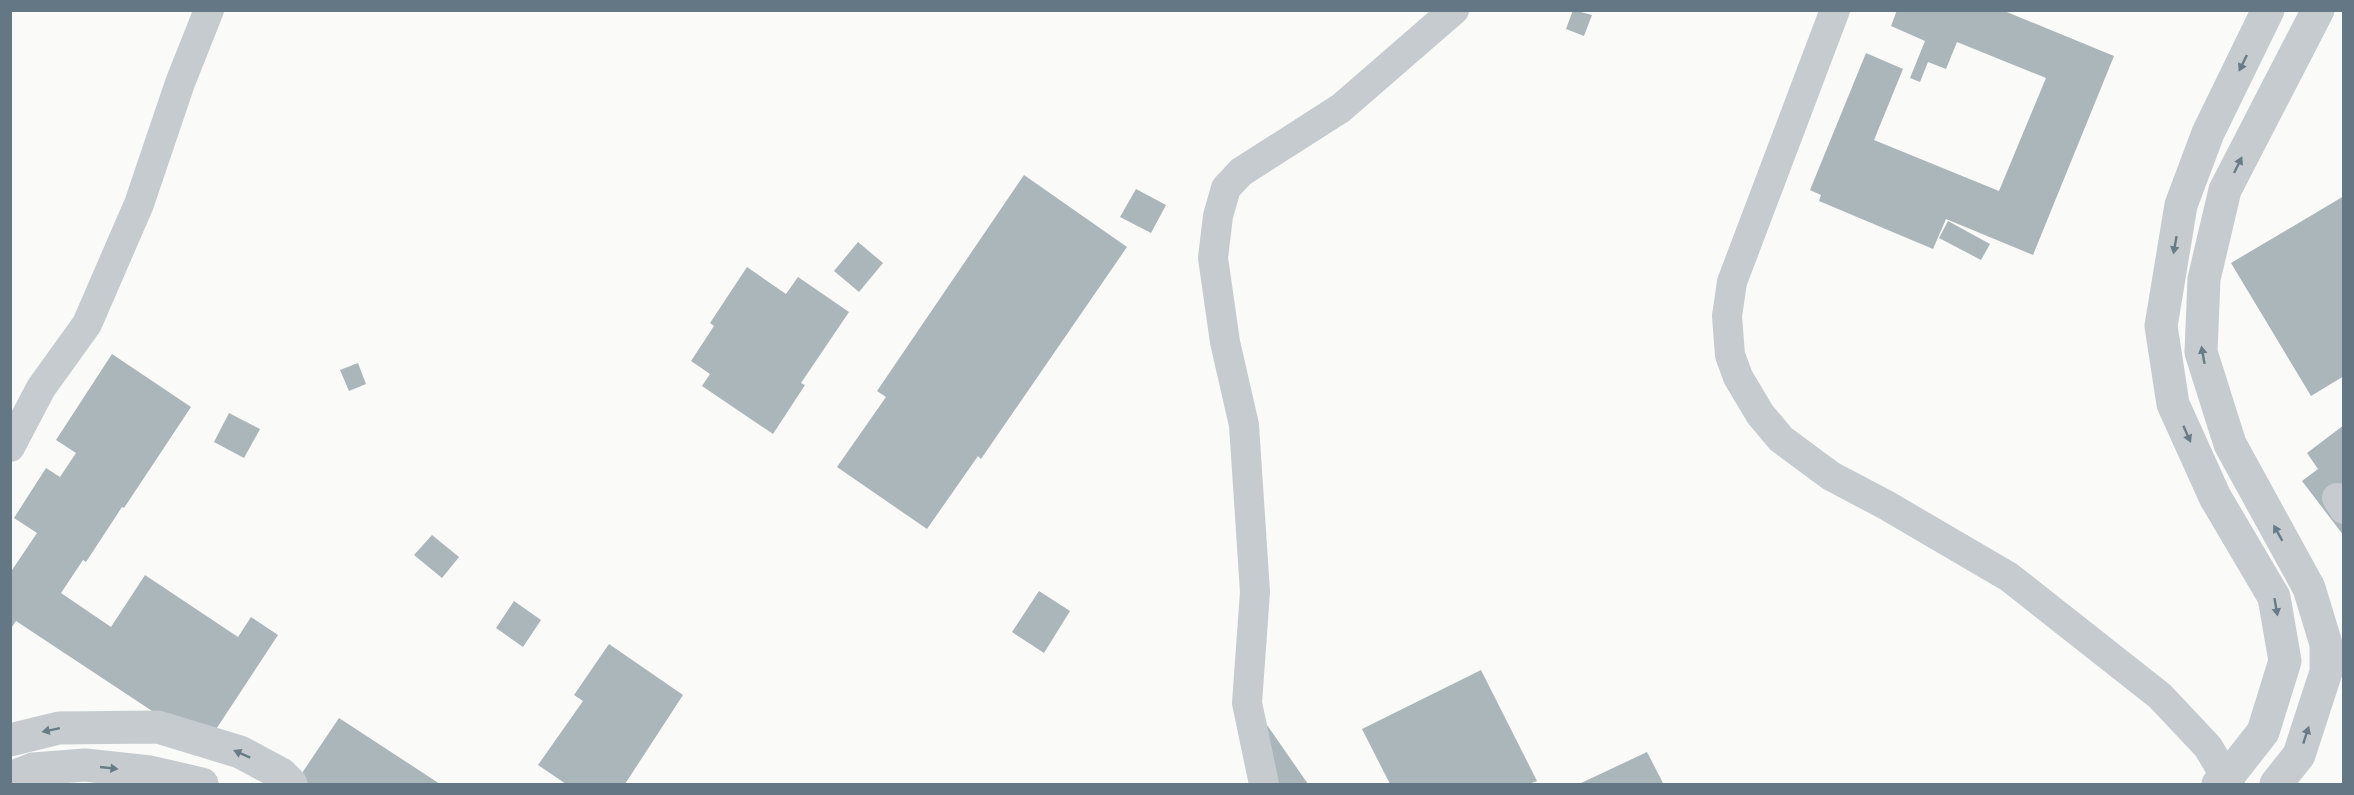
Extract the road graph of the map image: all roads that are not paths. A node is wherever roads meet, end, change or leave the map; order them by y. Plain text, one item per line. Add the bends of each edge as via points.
1 (209, 10) edge
2 (1454, 10) edge
3 (1834, 10) edge
4 (2268, 10) edge
5 (2318, 10) edge
6 (10, 447) edge
7 (10, 740) edge
8 (10, 778) edge
9 (2225, 783) edge
10 (202, 784) edge
11 (291, 784) edge
12 (1264, 784) edge
13 (2276, 784) edge

1 - 6 street via 139,204 87,324 41,388
2 - 12 street via 1341,108 1241,172 1226,189 1218,216 1213,258 1225,342 1244,425 1255,592 1247,703
3 - 9 street via 1732,282 1727,316 1730,355 1738,377 1760,414 1781,439 1831,476 2009,577 2160,696 2208,747
4 -> 9 street via 2208,133 2181,205 2160,326 2173,404 2215,497 2274,597 2285,661 2263,732
13 -> 5 street via 2299,755 2326,672 2326,644 2309,588 2229,444 2201,352 2204,279 2225,190
11 -> 7 street via 281,774 240,752 158,727 59,728
8 -> 10 street via 33,770 85,765 150,772

